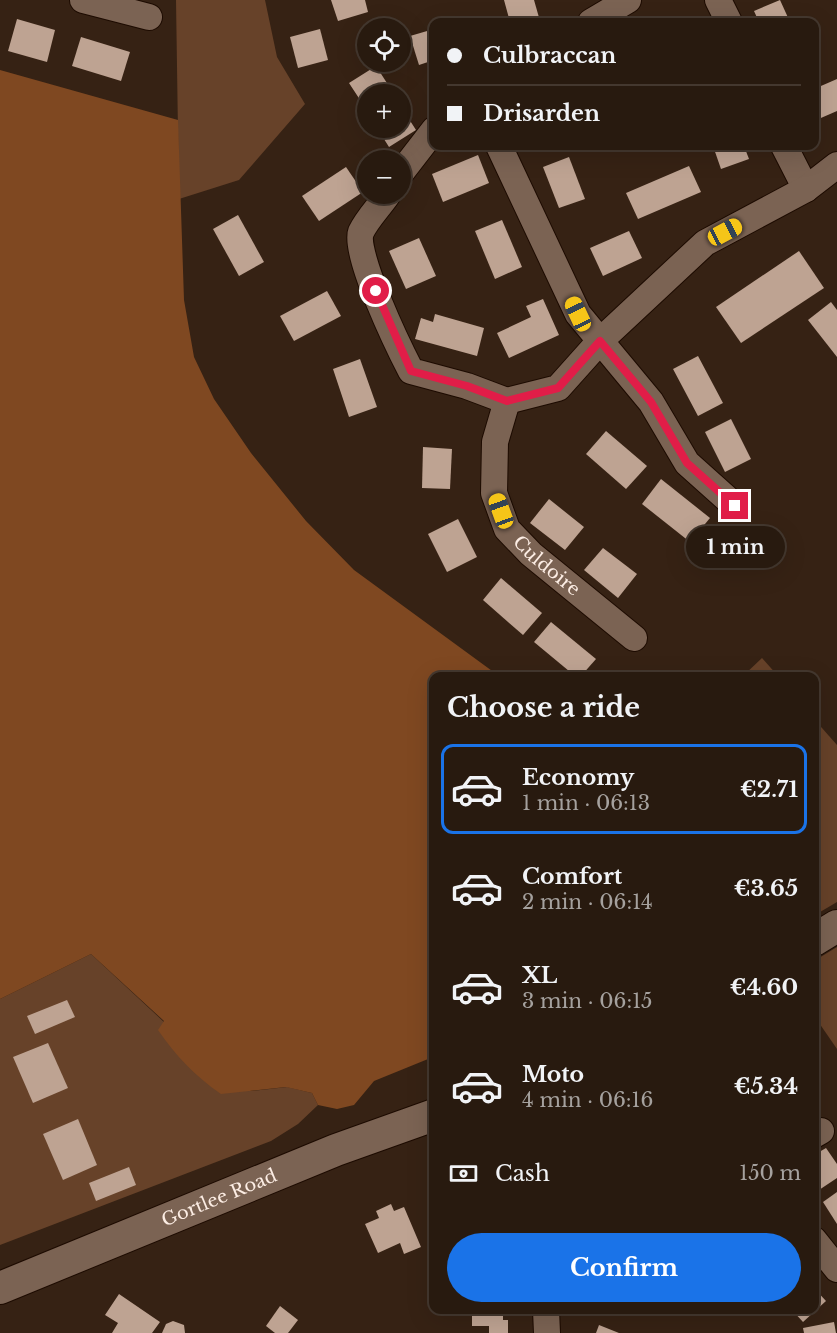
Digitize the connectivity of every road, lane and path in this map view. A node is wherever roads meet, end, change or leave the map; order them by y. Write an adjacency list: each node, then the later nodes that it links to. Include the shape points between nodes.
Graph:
1 (83, 0): 4 (street)
2 (628, 0): 5 (street)
3 (718, 0): 6 (street)
4 (149, 17)
5 (598, 18)
6 (727, 18)
7 (429, 136): 10 (street)
8 (501, 150): 14 (street, via 578,314)
9 (786, 150): 12 (street)
10 (411, 160)
11 (837, 165): 12 (street)
12 (806, 189): 14 (street, via 705,243)
13 (381, 204): 15 (street, via 360,233 362,255 411,371)
14 (600, 341): 15 (street, via 558,388); 16 (street, via 651,402 687,463)
15 (507, 401): 17 (street, Culdoire, via 495,442 494,493 507,529 531,554)
16 (735, 506)
17 (634, 638)
18 (837, 926): 19 (street)
19 (819, 937)
20 (429, 1117): 23 (street, Gortlee Road, via 327,1153)
21 (819, 1246): 22 (street)
22 (837, 1269)
23 (2, 1292)
24 (546, 1314): 25 (street)
25 (547, 1333)

